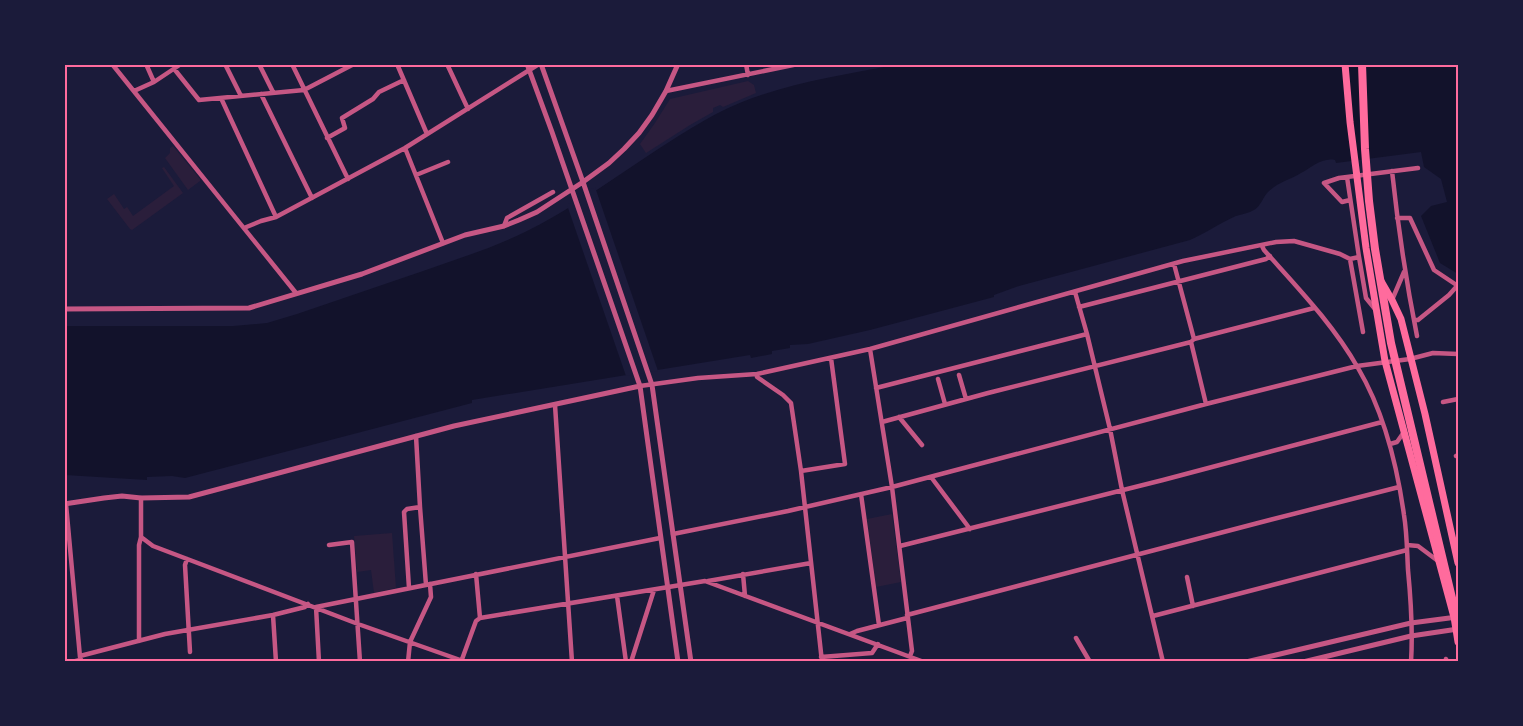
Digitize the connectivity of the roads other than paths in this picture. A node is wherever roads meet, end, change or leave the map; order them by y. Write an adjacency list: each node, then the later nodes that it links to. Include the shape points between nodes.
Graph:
1 (112, 64): 25 (street)
2 (146, 64): 23 (street)
3 (182, 64): 19 (street)
4 (225, 64): 29 (street)
5 (259, 64): 27 (street)
6 (292, 64): 24 (street)
7 (354, 64): 24 (street)
8 (397, 64): 22 (street)
9 (447, 64): 31 (street)
10 (527, 64): 20 (street)
11 (540, 64): 20 (street); 41 (street)
12 (678, 64): 26 (street)
13 (746, 64): 21 (street)
14 (798, 64): 17 (street)
15 (1345, 64): 54 (highway)
16 (1362, 64): 146 (highway, via 1375,249 1391,343)
17 (791, 65): 18 (street)
18 (770, 68): 21 (street)
19 (175, 70): 23 (street); 30 (street, via 199,100)
20 (529, 71): 31 (street); 42 (street)
21 (747, 75): 26 (street)
22 (404, 80): 32 (street); 33 (street, via 342,118 345,128)
23 (154, 82): 25 (street)
24 (304, 90): 27 (street); 33 (street)
25 (134, 91): 49 (street)
26 (666, 91): 41 (street, via 639,133)
27 (273, 92): 28 (street)
28 (261, 94): 29 (street); 44 (street)
29 (241, 96): 30 (street)
30 (221, 98): 46 (street)
31 (468, 110): 32 (street)
32 (427, 134): 34 (street)
33 (327, 138): 40 (street)
34 (405, 148): 38 (street); 40 (street)
35 (448, 162): 38 (street)
36 (1418, 168): 37 (street)
37 (1392, 171): 39 (street); 47 (street)
38 (416, 175): 50 (street)
39 (1347, 177): 45 (street); 45 (street, via 1324,183 1342,202)
40 (348, 179): 44 (street)
41 (584, 183): 42 (street); 82 (street)
42 (572, 190): 48 (street, via 537,212); 83 (street)
43 (553, 192): 48 (street, via 507,218)
44 (312, 198): 46 (street)
45 (1350, 200): 53 (street)
46 (276, 217): 49 (street)
47 (1396, 218): 57 (street); 59 (street, via 1410,219 1434,270)
48 (504, 226): 50 (street)
49 (244, 228): 61 (street)
50 (443, 243): 61 (street, via 362,274)
51 (1262, 246): 52 (street); 55 (street, via 1294,242); 56 (street)
52 (1270, 256): 58 (street); 64 (street)
53 (1359, 257): 55 (street); 66 (street, via 1366,298)
54 (1368, 258): 62 (highway); 66 (highway)
55 (1350, 259): 68 (street)
56 (1174, 264): 58 (street); 60 (street)
57 (1404, 272): 62 (street); 67 (street)
58 (1178, 281): 63 (street); 71 (street)
59 (1458, 286): 67 (street)
60 (1075, 292): 63 (street); 72 (street)
61 (296, 293): 65 (street, via 249,308)
62 (1392, 300): 75 (highway, via 1401,319)
63 (1079, 307): 69 (street)
64 (1314, 308): 71 (street); 78 (street)
65 (64, 309)
66 (1377, 311): 76 (highway)
67 (1414, 321): 70 (street)
68 (1363, 332)
69 (1087, 334): 77 (street); 84 (street)
70 (1418, 336)
71 (1192, 341): 77 (street); 88 (street)
72 (870, 350): 74 (street); 84 (street)
73 (1458, 354): 75 (street, via 1433,353)
74 (831, 358): 79 (street); 99 (street, via 845,464)
75 (1410, 359): 76 (street); 121 (highway)
76 (1385, 362): 78 (street); 95 (highway)
77 (1094, 366): 85 (street); 94 (street)
78 (1358, 366): 88 (street); 93 (street)
79 (757, 375): 82 (street); 99 (street, via 791,403)
80 (959, 375): 85 (street)
81 (938, 379): 90 (street)
82 (652, 385): 83 (street); 110 (street)
83 (640, 386): 89 (street); 112 (street)
84 (876, 388): 92 (street)
85 (966, 399): 90 (street)
86 (1458, 399): 87 (street)
87 (1443, 402)
88 (1206, 404): 94 (street)
89 (555, 405): 96 (street); 117 (street)
90 (945, 405): 91 (street)
91 (899, 417): 92 (street); 98 (street)
92 (882, 422): 101 (street)
93 (1382, 422): 97 (street); 103 (street)
94 (1110, 429): 100 (street); 103 (street)
95 (1404, 432): 97 (street, via 1397,442); 119 (highway)
96 (416, 436): 105 (street, via 189,497); 107 (street)
97 (1390, 444): 102 (street)
98 (922, 445)
99 (801, 471): 108 (street)
100 (931, 477): 101 (street); 109 (street)
101 (892, 487): 104 (street); 114 (street)
102 (1399, 487): 115 (street); 116 (street)
103 (1122, 490): 109 (street); 116 (street)
104 (861, 494): 108 (street); 148 (street)
105 (141, 498): 106 (street, via 122,496); 111 (street)
106 (65, 504): 122 (street)
107 (420, 507): 128 (street); 131 (street, via 404,512)
108 (805, 507): 110 (street); 120 (street)
109 (970, 529): 114 (street)
110 (673, 534): 129 (street)
111 (141, 537): 118 (street); 153 (street)
112 (660, 538): 117 (street); 130 (street)
113 (329, 545): 135 (street, via 352,542)
114 (900, 546): 141 (street)
115 (1407, 548): 119 (street, via 1418,546); 138 (street); 145 (street)
116 (1137, 554): 141 (street); 142 (street)
117 (566, 556): 124 (street); 136 (street)
118 (187, 559): 137 (street); 149 (street)
119 (1438, 561): 146 (highway)
120 (811, 563): 125 (street); 144 (street)
121 (1458, 563)
122 (72, 571): 123 (street); 159 (street)
123 (64, 572)
124 (476, 574): 128 (street); 143 (street)
125 (743, 574): 127 (street); 134 (street)
126 (1187, 577): 138 (street)
127 (705, 581): 129 (street); 134 (street)
128 (428, 584): 131 (street); 154 (street, via 431,597)
129 (680, 585): 130 (street); 171 (street)
130 (668, 587): 132 (street); 170 (street)
131 (409, 588): 135 (street)
132 (654, 590): 133 (street); 169 (street)
133 (617, 596): 136 (street); 168 (street)
134 (745, 596): 144 (street)
135 (356, 598): 139 (street); 147 (street)
136 (569, 603): 143 (street); 167 (street)
137 (308, 604): 139 (street); 140 (street)
138 (1193, 606): 142 (street)
139 (316, 607): 147 (street); 164 (street)
140 (273, 615): 149 (street); 163 (street)
141 (907, 616): 148 (street); 158 (street)
142 (1153, 616): 174 (street)
143 (480, 618): 161 (street)
144 (818, 623): 150 (street); 160 (street)
145 (1411, 623): 146 (street); 151 (street); 175 (street)
146 (1457, 623): 151 (street); 155 (highway)
147 (358, 624): 154 (street); 165 (street)
148 (879, 625): 150 (street)
149 (188, 631): 153 (street); 157 (street)
150 (850, 634): 156 (street)
151 (1411, 636): 176 (street); 177 (street)
152 (1076, 638): 173 (street)
153 (139, 641): 159 (street)
154 (410, 642): 161 (street); 166 (street)
155 (1458, 642)
156 (878, 644): 158 (street); 160 (street, via 872,653)
157 (190, 652)
158 (910, 656): 172 (street)
159 (80, 659): 162 (street)
160 (821, 659)
161 (462, 661)
162 (73, 662)
163 (276, 662)
164 (319, 662)
165 (360, 662)
166 (408, 662)
167 (572, 662)
168 (626, 662)
169 (631, 662)
170 (678, 662)
171 (691, 662)
172 (924, 662)
173 (1090, 662)
174 (1162, 662)
175 (1246, 662)
176 (1303, 662)
177 (1411, 662)

